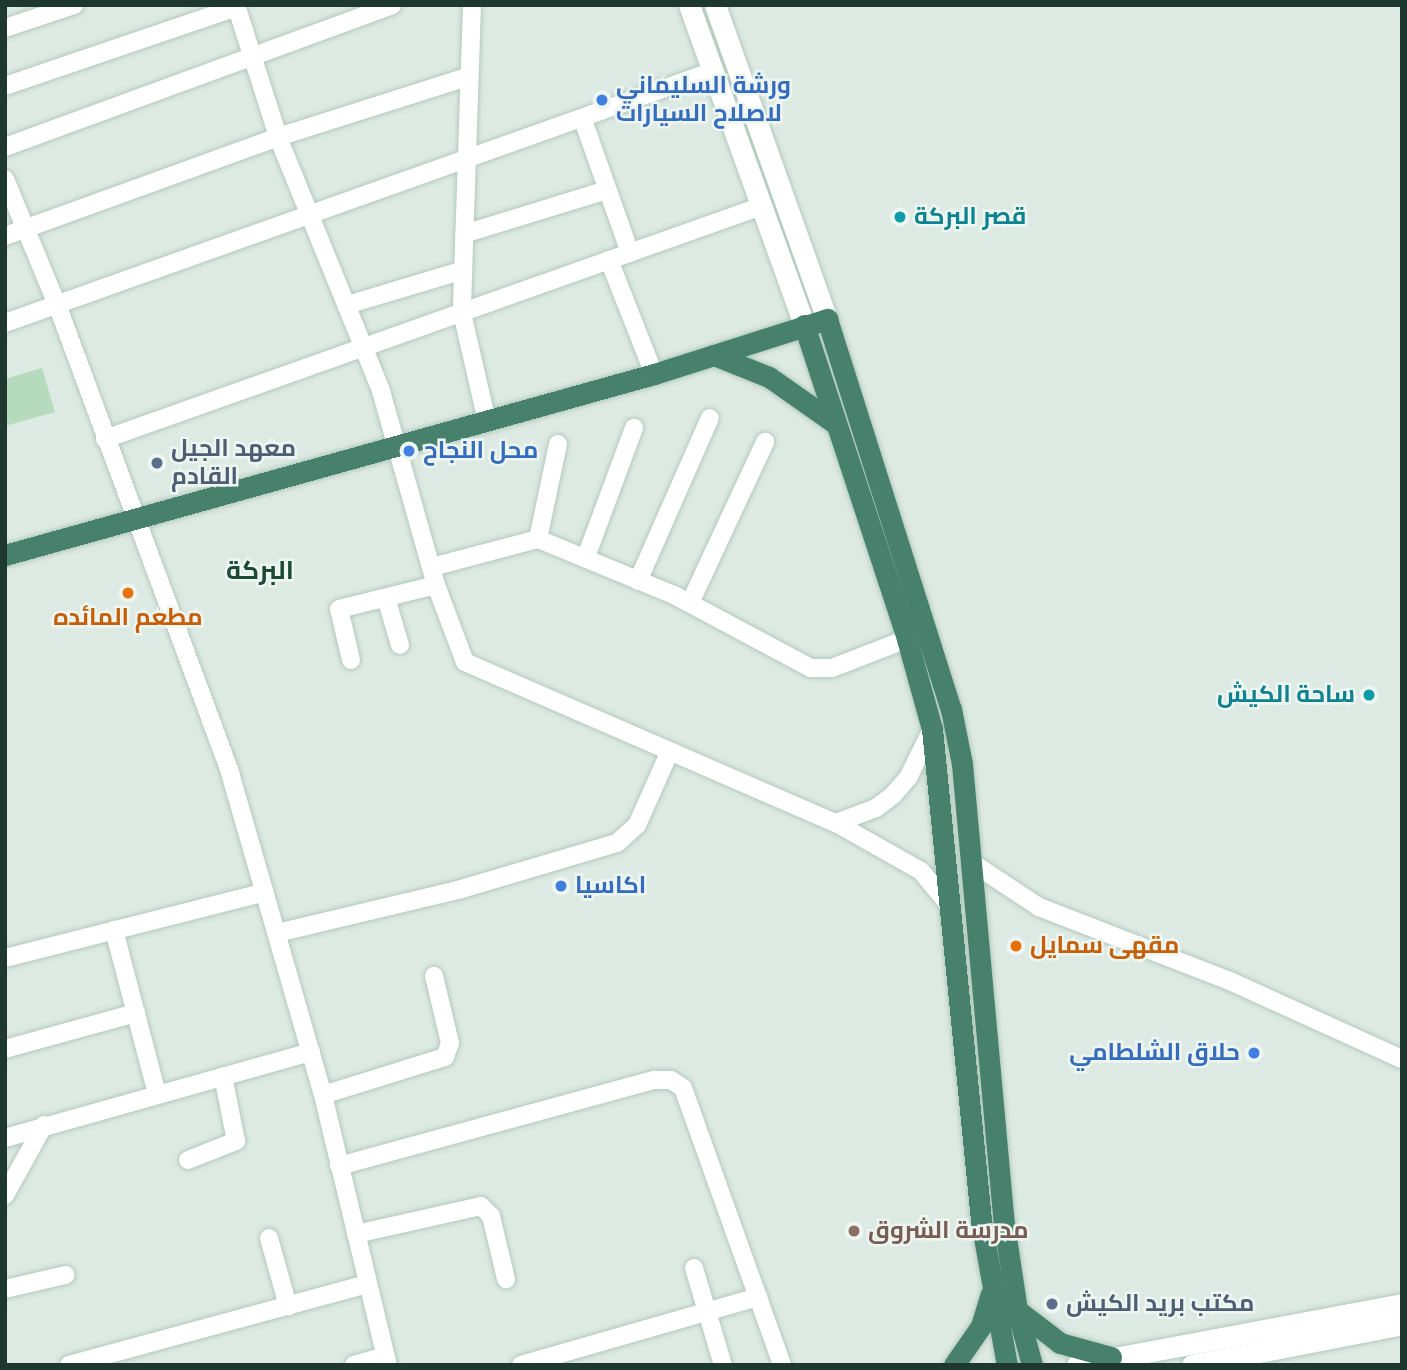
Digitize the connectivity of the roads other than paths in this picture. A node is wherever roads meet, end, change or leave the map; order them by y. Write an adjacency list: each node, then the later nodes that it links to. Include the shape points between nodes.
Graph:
1 (74, 5): 7 (street)
2 (392, 5): 8 (street)
3 (471, 5): 10 (street)
4 (689, 5): 9 (main road)
5 (715, 5): 29 (main road)
6 (237, 6): 8 (street); 11 (street)
7 (5, 28)
8 (252, 56): 13 (street); 14 (street)
9 (713, 71): 12 (street); 18 (main road)
10 (467, 77): 13 (street); 15 (street)
11 (5, 86)
12 (583, 120): 15 (street); 17 (street)
13 (278, 137): 19 (street); 20 (street)
14 (5, 147)
15 (465, 162): 19 (street); 21 (street)
16 (5, 179): 20 (street)
17 (607, 190): 21 (street); 23 (street)
18 (762, 206): 23 (street); 31 (main road)
19 (310, 213): 26 (street); 27 (street)
20 (26, 229): 22 (street); 27 (street)
21 (464, 234): 25 (street)
22 (5, 236)
23 (630, 253): 24 (street)
24 (609, 260): 28 (street); 34 (street)
25 (460, 271): 26 (street); 28 (street)
26 (347, 305): 32 (street)
27 (58, 306): 30 (street); 39 (street)
28 (462, 313): 32 (street); 36 (street)
29 (827, 319): 31 (highway); 58 (highway, via 940,664 962,764)
30 (5, 323)
31 (804, 325): 33 (highway); 37 (highway)
32 (365, 345): 39 (street); 42 (street)
33 (714, 355): 34 (highway); 37 (highway, via 769,377)
34 (654, 374): 36 (highway)
35 (710, 418): 48 (street)
36 (487, 421): 42 (highway)
37 (837, 425): 52 (highway)
38 (634, 428): 46 (street)
39 (105, 439): 43 (street)
40 (765, 442): 51 (street)
41 (558, 444): 44 (street)
42 (400, 446): 43 (highway); 47 (street)
43 (135, 518): 45 (highway); 59 (street, via 230,773)
44 (538, 539): 46 (street); 47 (street)
45 (5, 555)
46 (586, 557): 48 (street)
47 (432, 567): 49 (street)
48 (638, 581): 51 (street)
49 (436, 585): 50 (street); 56 (street, via 460,655 476,670)
50 (386, 598): 53 (street); 54 (street, via 339,609)
51 (690, 603): 52 (street, via 811,668 832,667)
52 (907, 639): 55 (highway)
53 (400, 645)
54 (351, 660)
55 (932, 729): 57 (street, via 908,778 893,796 876,808); 60 (highway)
56 (669, 752): 57 (street); 62 (street, via 637,825 617,843 458,890)
57 (836, 823): 60 (street, via 921,871)
58 (971, 862): 68 (street, via 1039,907 1232,982); 89 (highway, via 997,1164)
59 (265, 892): 61 (street); 62 (street)
60 (949, 905): 85 (highway)
61 (114, 930): 63 (street); 65 (street)
62 (277, 933): 67 (street)
63 (5, 958)
64 (434, 976): 71 (street, via 450,1043 446,1057)
65 (136, 1013): 66 (street); 70 (street)
66 (5, 1049)
67 (311, 1052): 69 (street); 71 (street)
68 (1402, 1059)
69 (223, 1076): 70 (street); 74 (street, via 236,1141)
70 (157, 1094): 72 (street)
71 (323, 1095): 75 (street)
72 (44, 1125): 73 (street); 76 (street)
73 (5, 1138)
74 (188, 1160)
75 (339, 1166): 78 (street); 86 (street, via 654,1080 671,1080 683,1088)
76 (10, 1175): 77 (street)
77 (5, 1195)
78 (356, 1234): 82 (street, via 481,1206 491,1216); 83 (street)
79 (269, 1238): 88 (street)
80 (694, 1268): 90 (street)
81 (65, 1275): 84 (street)
82 (506, 1279)
83 (368, 1284): 88 (street); 93 (street)
84 (5, 1289)
85 (992, 1292): 99 (highway, via 981,1326); 100 (highway)
86 (758, 1297): 90 (street); 98 (street)
87 (1402, 1304): 92 (main road)
88 (288, 1306): 94 (street)
89 (1017, 1310): 92 (highway, via 1060,1343); 101 (highway)
90 (707, 1312): 96 (street); 97 (street)
91 (1402, 1325): 103 (main road)
92 (1111, 1357): 102 (main road)
93 (387, 1360): 95 (street)
94 (69, 1365)
95 (354, 1365)
96 (521, 1365)
97 (723, 1365)
98 (782, 1365)
99 (954, 1365)
100 (1007, 1365)
101 (1032, 1365)
102 (1077, 1365)
103 (1192, 1365)

